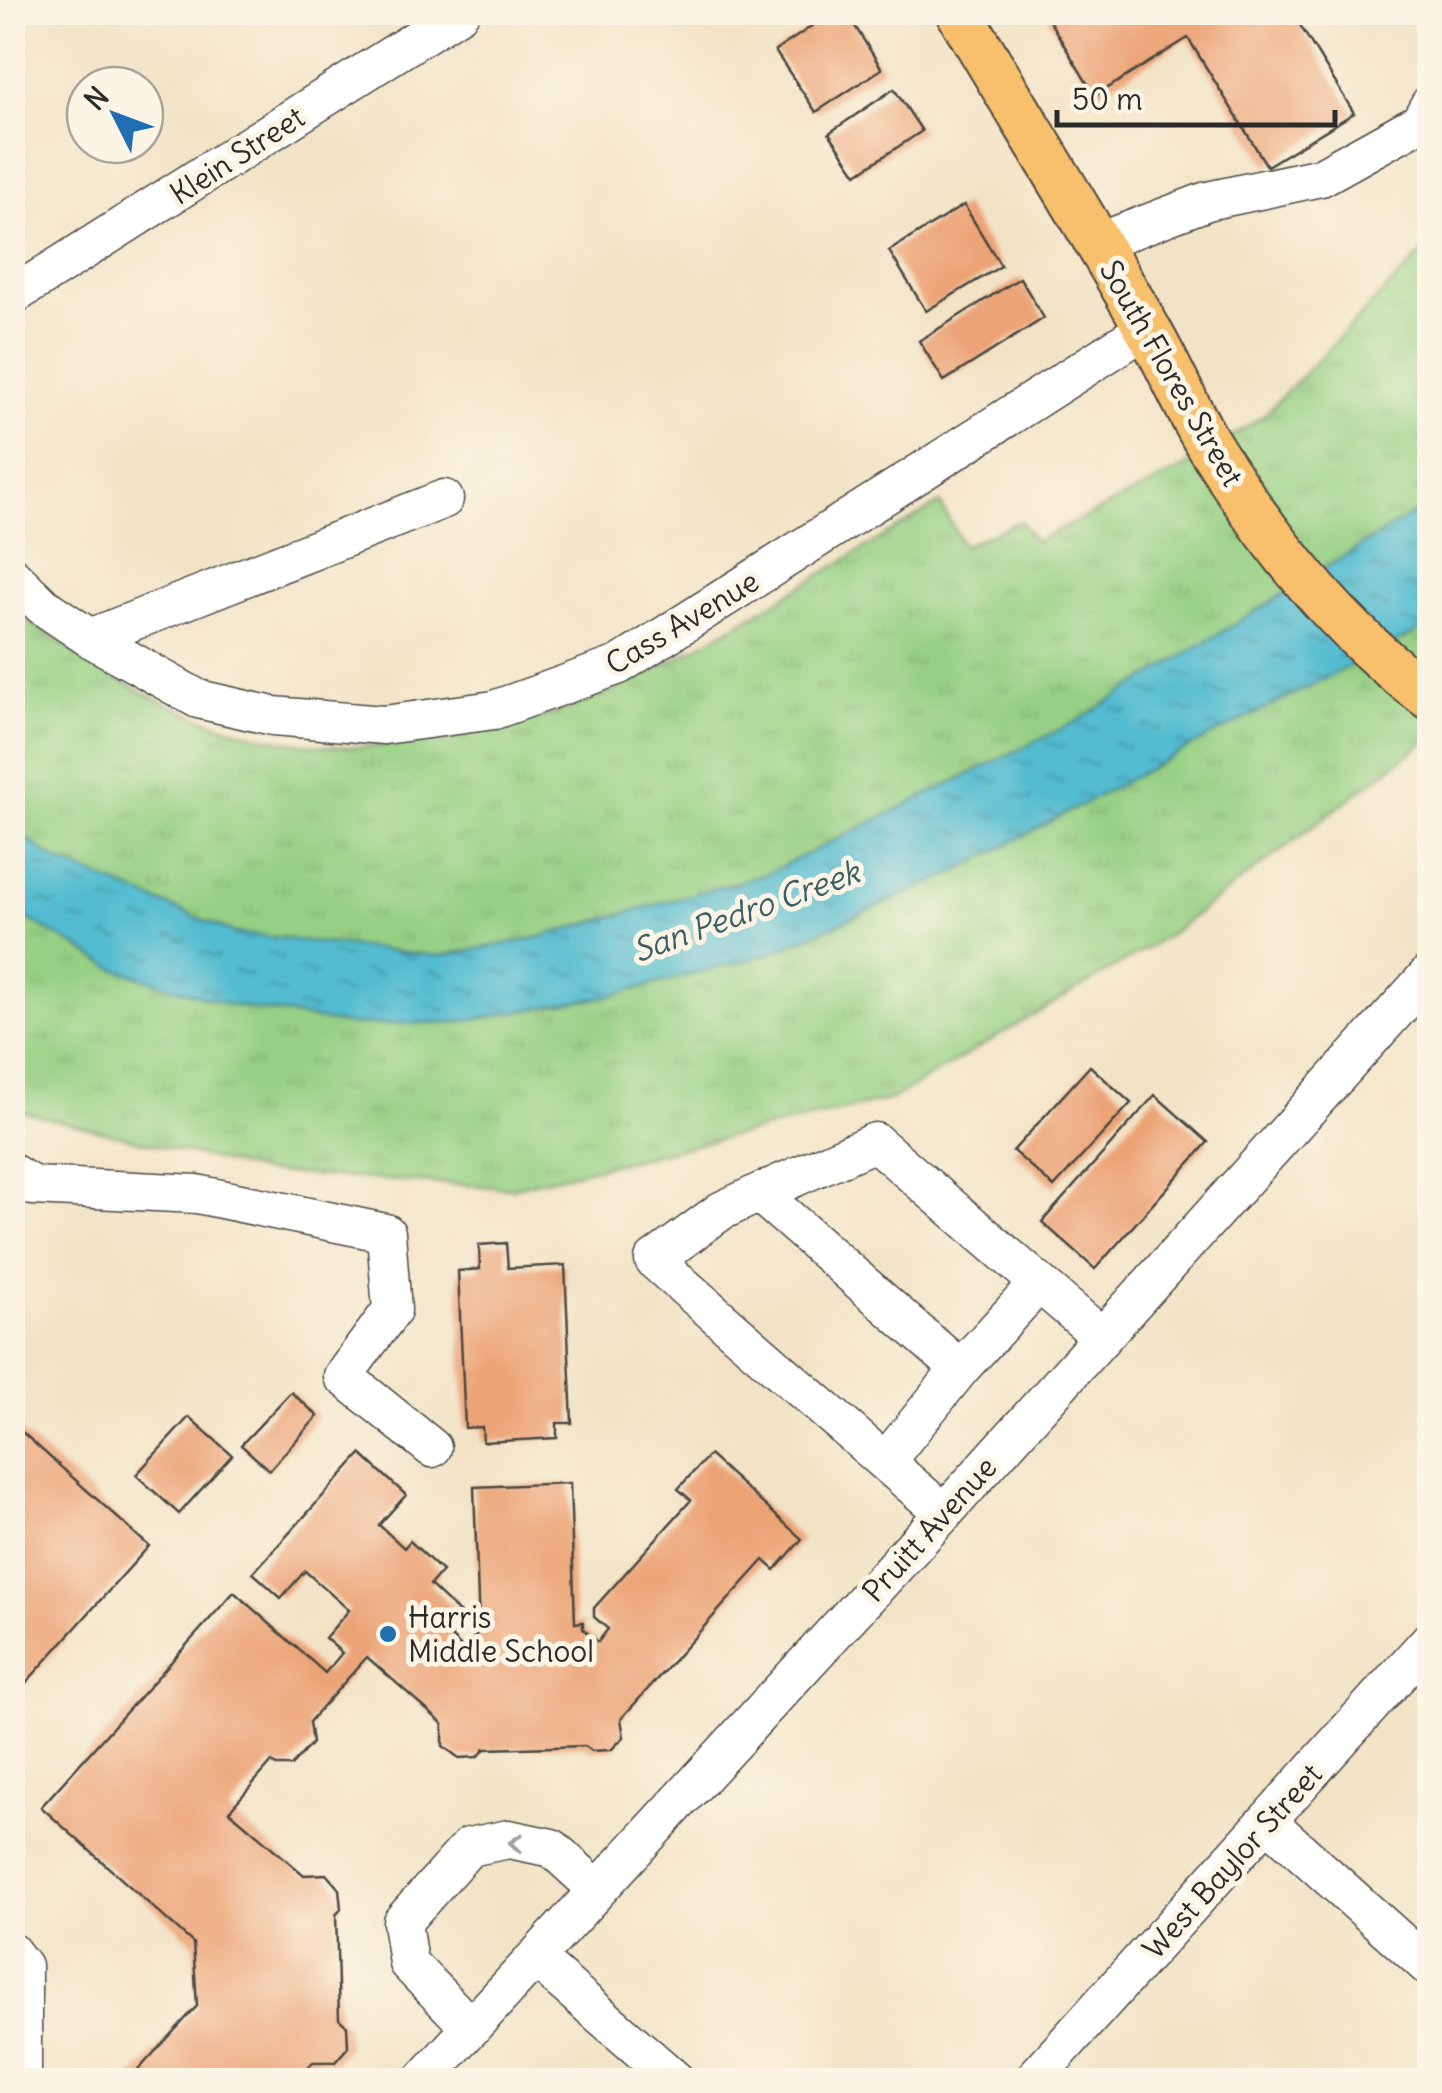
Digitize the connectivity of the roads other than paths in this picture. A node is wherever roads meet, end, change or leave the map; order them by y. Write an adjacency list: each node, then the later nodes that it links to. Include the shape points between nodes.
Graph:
1 (460, 12): 5 (street, Klein Street)
2 (959, 12): 4 (main road, South Flores Street)
3 (1430, 104): 4 (street, via 1420,122 1320,176 1207,200)
4 (1097, 243): 6 (main road, South Flores Street)
5 (12, 296)
6 (1147, 328): 9 (street, Cass Avenue, via 619,665 494,710 384,725 272,716 198,699); 10 (main road, South Flores Street, via 1209,445 1282,554 1347,626)
7 (444, 499): 9 (street)
8 (12, 576): 9 (street, Cass Avenue)
9 (90, 638)
10 (1430, 697)
11 (1430, 973): 15 (street, Pruitt Avenue)
12 (12, 1173): 17 (street, via 33,1186 197,1194 386,1233 392,1310 343,1376)
13 (759, 1193): 14 (street, via 875,1142); 16 (street); 18 (street, via 721,1211 654,1260)
14 (1039, 1283): 15 (street); 16 (street)
15 (1102, 1337): 19 (street, Pruitt Avenue)
16 (960, 1369): 18 (street)
17 (432, 1448)
18 (885, 1462): 19 (street)
19 (944, 1513): 22 (street, Pruitt Avenue)
20 (1430, 1640): 21 (street, West Baylor Street)
21 (1268, 1822): 25 (street); 30 (street, West Baylor Street)
22 (598, 1889): 24 (street, Pruitt Avenue); 26 (street, one-way to 26, via 552,1848 508,1840 470,1847 402,1922 408,1963)
23 (12, 1953): 27 (street, via 22,1966)
24 (535, 1958): 26 (street, Pruitt Avenue); 29 (street)
25 (1430, 1968)
26 (471, 2028): 28 (street, Pruitt Avenue)
27 (22, 2080)
28 (424, 2080)
29 (675, 2080)
30 (1033, 2080)

